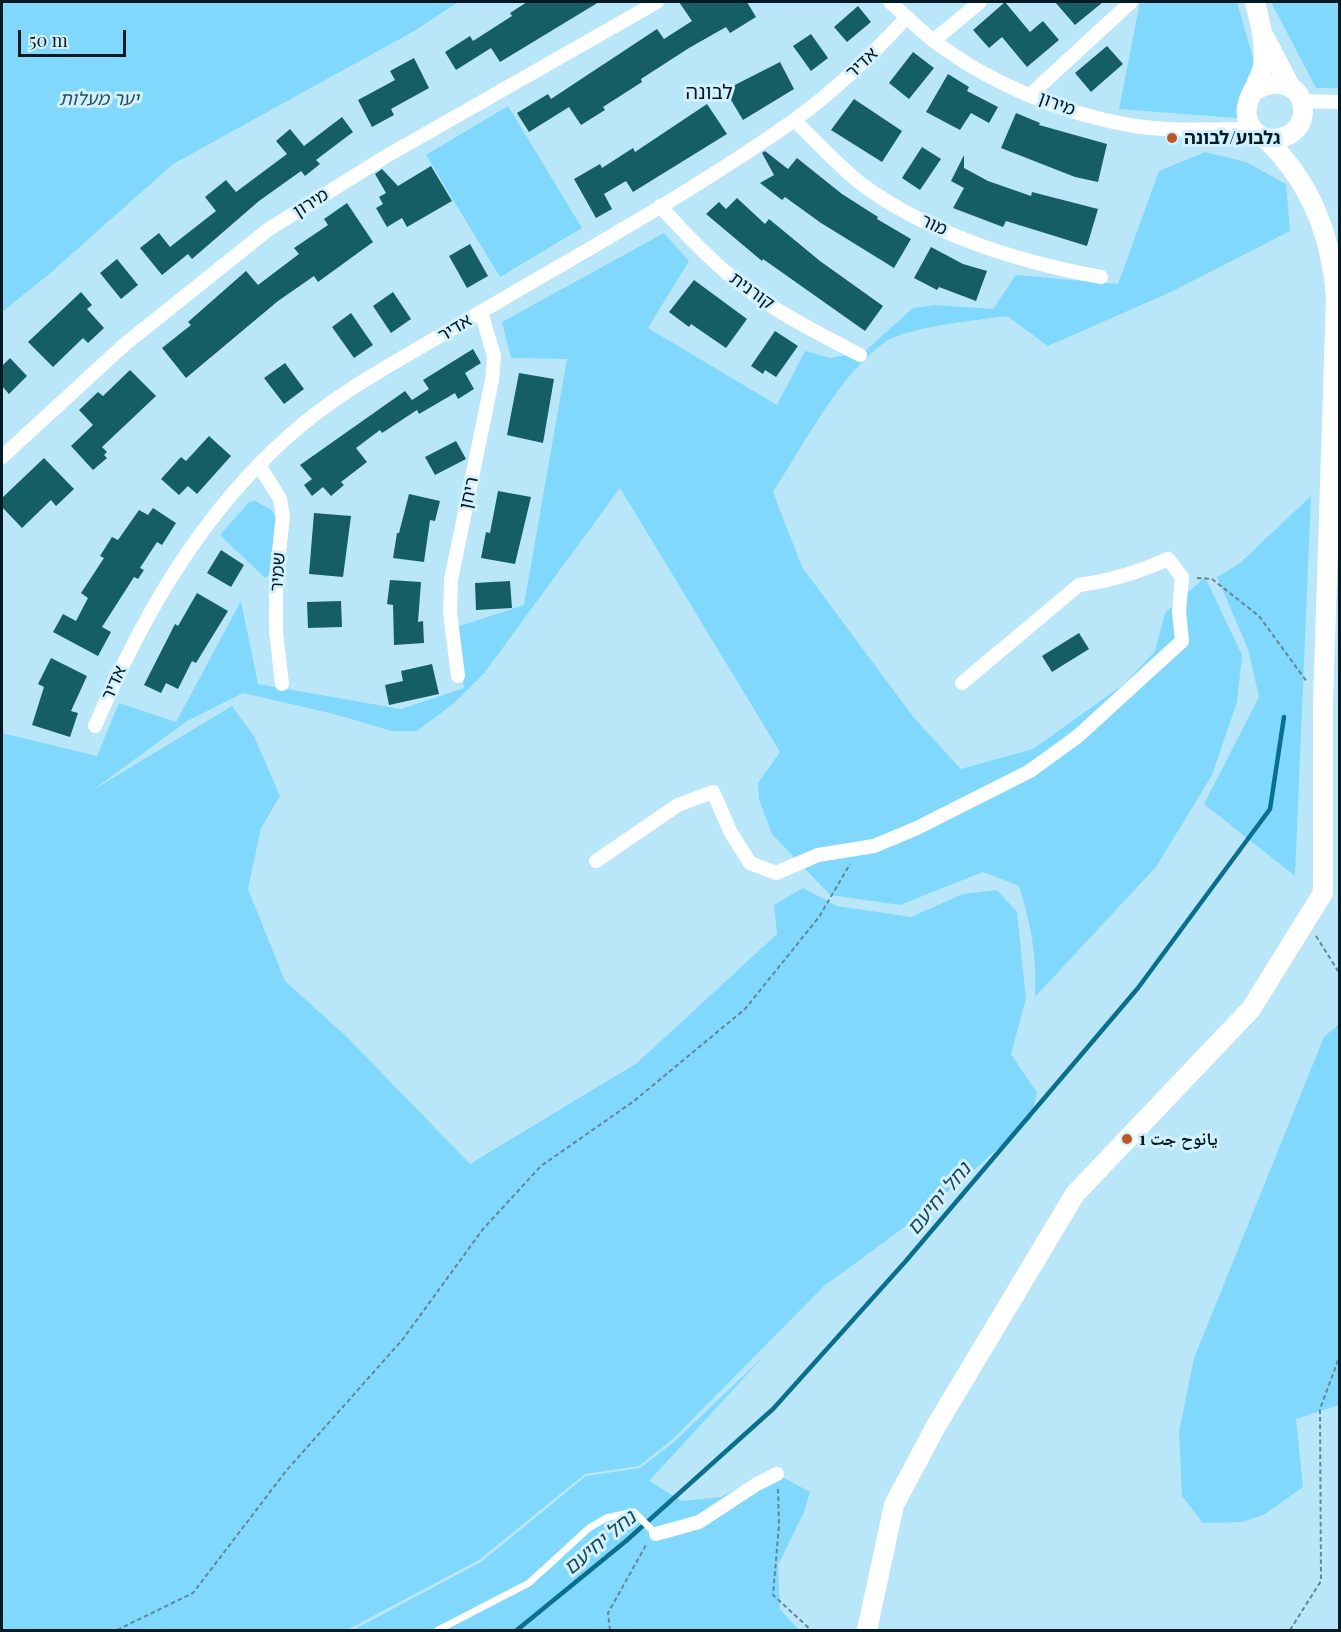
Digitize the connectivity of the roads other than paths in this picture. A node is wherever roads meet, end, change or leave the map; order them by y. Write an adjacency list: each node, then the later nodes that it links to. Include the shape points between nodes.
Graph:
1 (657, 2): 21 (street, מירון, via 385,157 269,229 123,345)
2 (890, 2): 6 (street, מירון)
3 (980, 2): 8 (street)
4 (1131, 2): 10 (street)
5 (1254, 2): 7 (main road)
6 (907, 17): 8 (street, מירון); 13 (street, אדיר, via 869,57)
7 (1262, 32): 9 (main road, via 1264,63); 11 (main road)
8 (933, 41): 10 (street, מירון)
9 (1256, 90): 11 (main road, via 1270,83); 15 (main road, via 1246,113)
10 (1031, 94): 15 (street, מירון, via 1070,110 1130,125)
11 (1296, 94): 12 (street); 14 (main road, via 1302,119)
12 (1340, 102)
13 (794, 120): 17 (street, אדיר); 18 (street, מור, via 863,185 915,217 966,240 1034,263)
14 (1296, 130): 15 (main road, via 1284,138); 16 (main road, via 1299,158)
15 (1259, 134): 16 (main road, via 1286,159)
16 (1310, 194): 31 (main road, via 1330,250 1336,297 1323,704 1323,893 1251,1009 1075,1194 936,1426 894,1505)
17 (660, 206): 19 (street, אדיר); 20 (street, קורנית, via 734,279 784,314)
18 (1101, 277)
19 (481, 312): 22 (street, אדיר, via 350,390 291,434); 23 (street, ריחן, via 494,356 451,579 450,612)
20 (860, 355)
21 (2, 457)
22 (259, 465): 25 (street, שמיר, via 280,499 283,518 276,579); 26 (street, אדיר, via 194,540 123,662)
23 (458, 676)
24 (962, 682): 27 (street, via 1079,585 1104,582 1168,559 1182,577 1182,641 1078,736 1030,771 917,828 874,846 818,855 776,873 750,863 712,792 678,805)
25 (282, 684)
26 (95, 726)
27 (596, 861)
28 (777, 1474): 29 (street, via 699,1522)
29 (656, 1534): 30 (lane, via 634,1512 606,1518 589,1528 529,1583)
30 (438, 1630)
31 (867, 1630)

